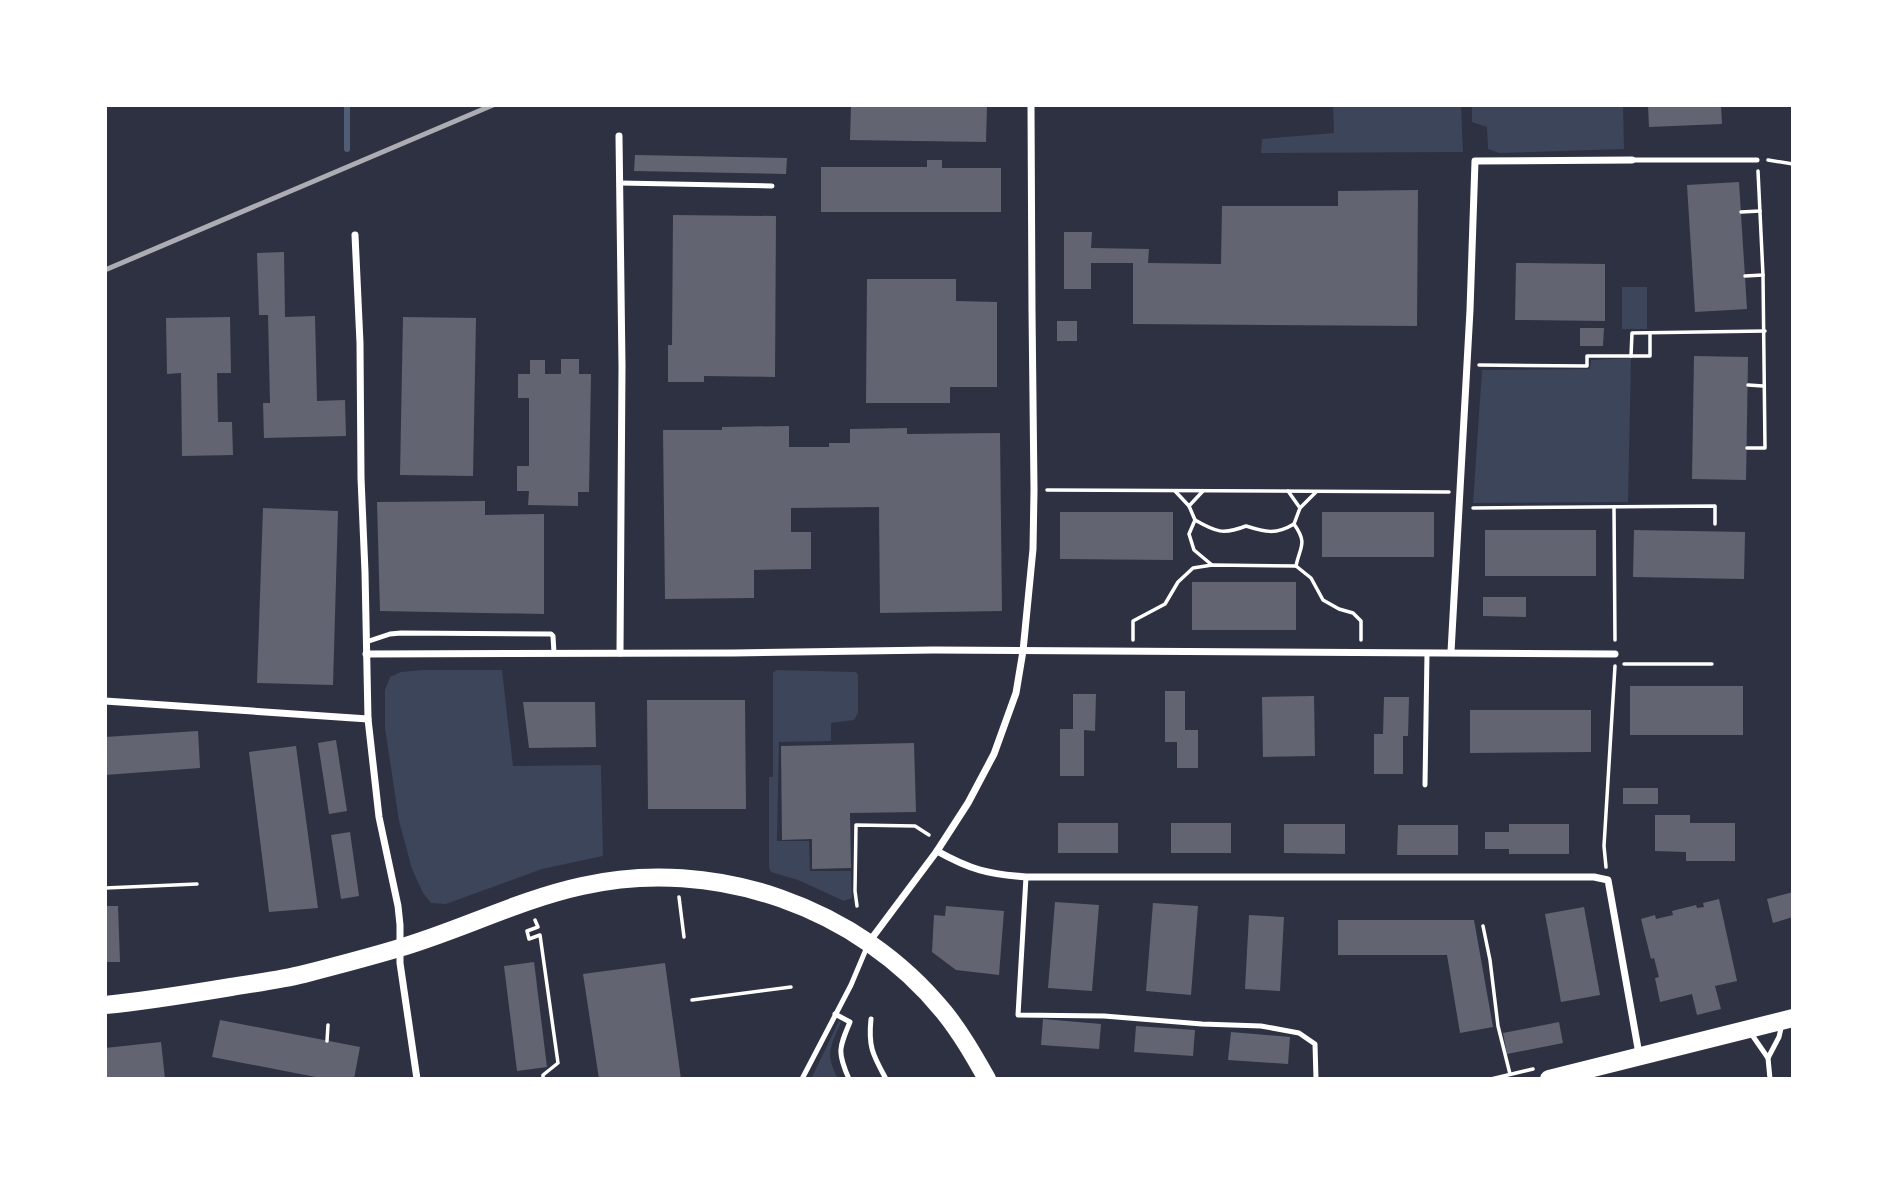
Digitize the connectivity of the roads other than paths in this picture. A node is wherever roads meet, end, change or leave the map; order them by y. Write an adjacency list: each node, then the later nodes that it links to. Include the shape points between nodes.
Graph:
1 (1031, 105): 9 (street, via 1034,490)
2 (619, 136): 5 (street)
3 (1632, 160): 4 (lane); 10 (street, via 1475,161)
4 (1757, 160)
5 (620, 183): 6 (lane); 12 (street)
6 (772, 186)
7 (355, 235): 8 (street)
8 (366, 642): 11 (lane, via 401,634 551,634); 14 (street)
9 (1023, 651): 12 (street); 13 (street); 19 (street, via 1016,692 994,754)
10 (1451, 652): 13 (street); 15 (street)
11 (554, 653): 12 (street); 14 (street)
12 (620, 653)
13 (1427, 653): 18 (lane)
14 (366, 654): 17 (street)
15 (1615, 654)
16 (105, 701): 17 (street)
17 (368, 719): 22 (street, via 379,817 398,906)
18 (1425, 785)
19 (937, 851): 20 (street, via 978,871); 21 (street)
20 (1026, 877): 28 (street, via 1608,880); 35 (lane, via 1018,1015 1261,1026 1299,1033 1315,1044)
21 (869, 943): 22 (main road, via 792,901 753,890 692,879 630,878 543,897); 24 (lane); 34 (main road, via 943,1012)
22 (400, 948): 23 (main road, via 302,975); 30 (street)
23 (105, 1005)
24 (835, 1014): 31 (lane); 32 (lane, via 850,1022 840,1045)
25 (872, 1019): 33 (lane, via 873,1054)
26 (1788, 1019): 27 (main road); 29 (lane)
27 (1748, 1029): 28 (main road); 29 (lane)
28 (1640, 1056): 36 (main road)
29 (1769, 1058): 37 (lane)
30 (417, 1079)
31 (802, 1079)
32 (849, 1079)
33 (886, 1079)
34 (987, 1079)
35 (1316, 1079)
36 (1549, 1079)
37 (1770, 1079)

